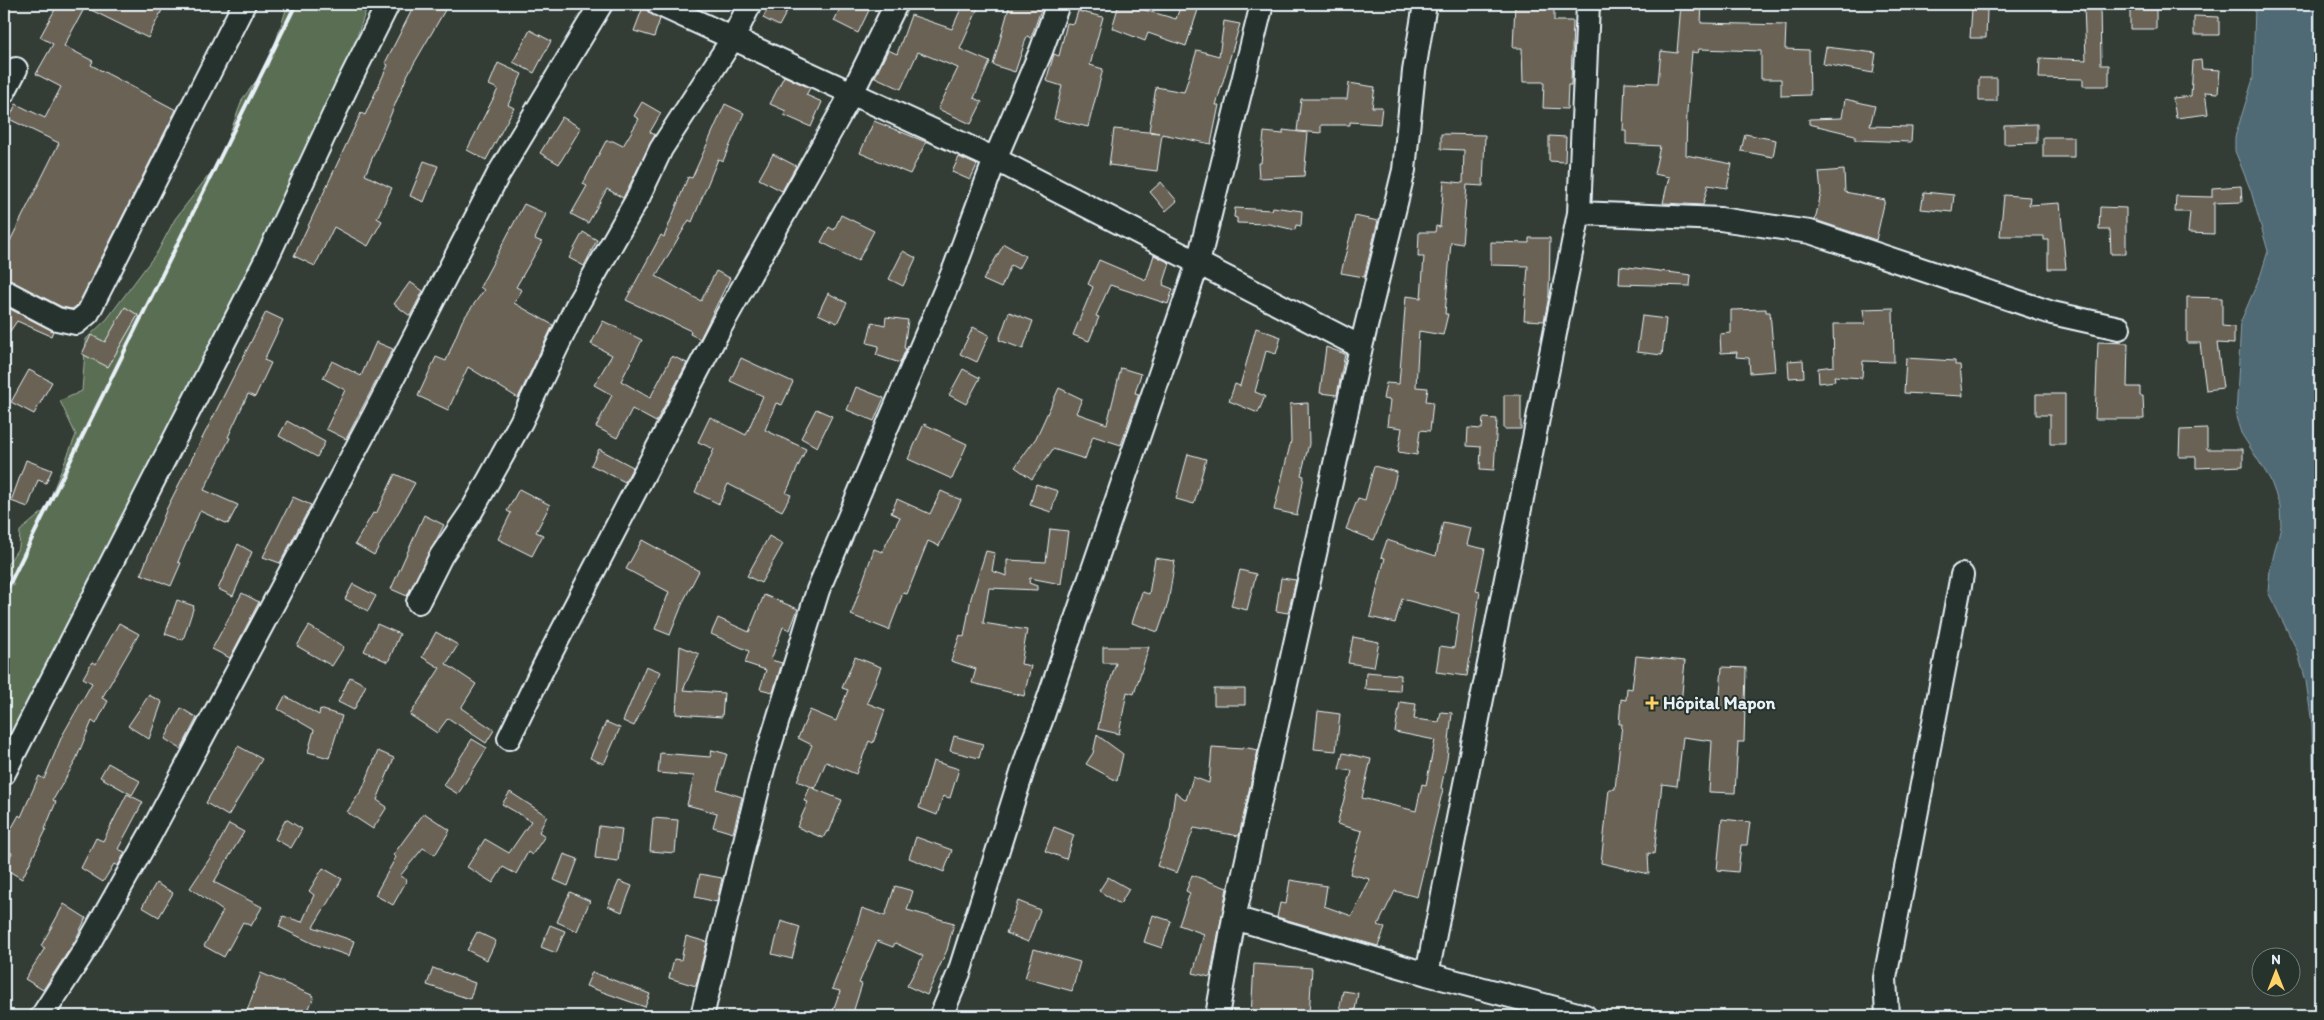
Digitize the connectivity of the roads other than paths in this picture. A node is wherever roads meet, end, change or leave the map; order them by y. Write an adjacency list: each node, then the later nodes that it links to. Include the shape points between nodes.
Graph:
1 (244, 4): 18 (street, via 88,313 76,323 57,319)
2 (388, 4): 24 (street, via 266,260)
3 (601, 4): 27 (street, via 498,175 150,835 86,948)
4 (658, 4): 11 (street)
5 (750, 4): 11 (street)
6 (896, 4): 14 (street)
7 (1058, 4): 15 (street)
8 (1262, 4): 17 (street)
9 (1425, 4): 20 (street, via 1414,71 1404,170)
10 (1588, 4): 16 (street)
11 (733, 38): 14 (street); 22 (street, via 661,149 639,196 576,306 521,422 475,505 441,556)
12 (16, 69): 13 (street)
13 (4, 92)
14 (852, 93): 15 (street); 23 (street, via 720,328)
15 (995, 159): 17 (street); 28 (street, via 955,267 818,590 763,768)
16 (1579, 213): 19 (street, via 1720,219 1810,232 2052,313); 26 (street)
17 (1198, 263): 20 (street); 29 (street, via 1028,754 959,973)
18 (4, 291)
19 (2119, 328)
20 (1361, 346): 25 (street)
21 (1962, 575): 32 (street, via 1885,978)
22 (418, 602)
23 (509, 738)
24 (4, 773)
25 (1234, 918): 26 (street); 30 (street)
26 (1427, 974): 31 (street)
27 (42, 1016)
28 (702, 1016)
29 (940, 1016)
30 (1217, 1016)
31 (1585, 1016)
32 (1887, 1016)

